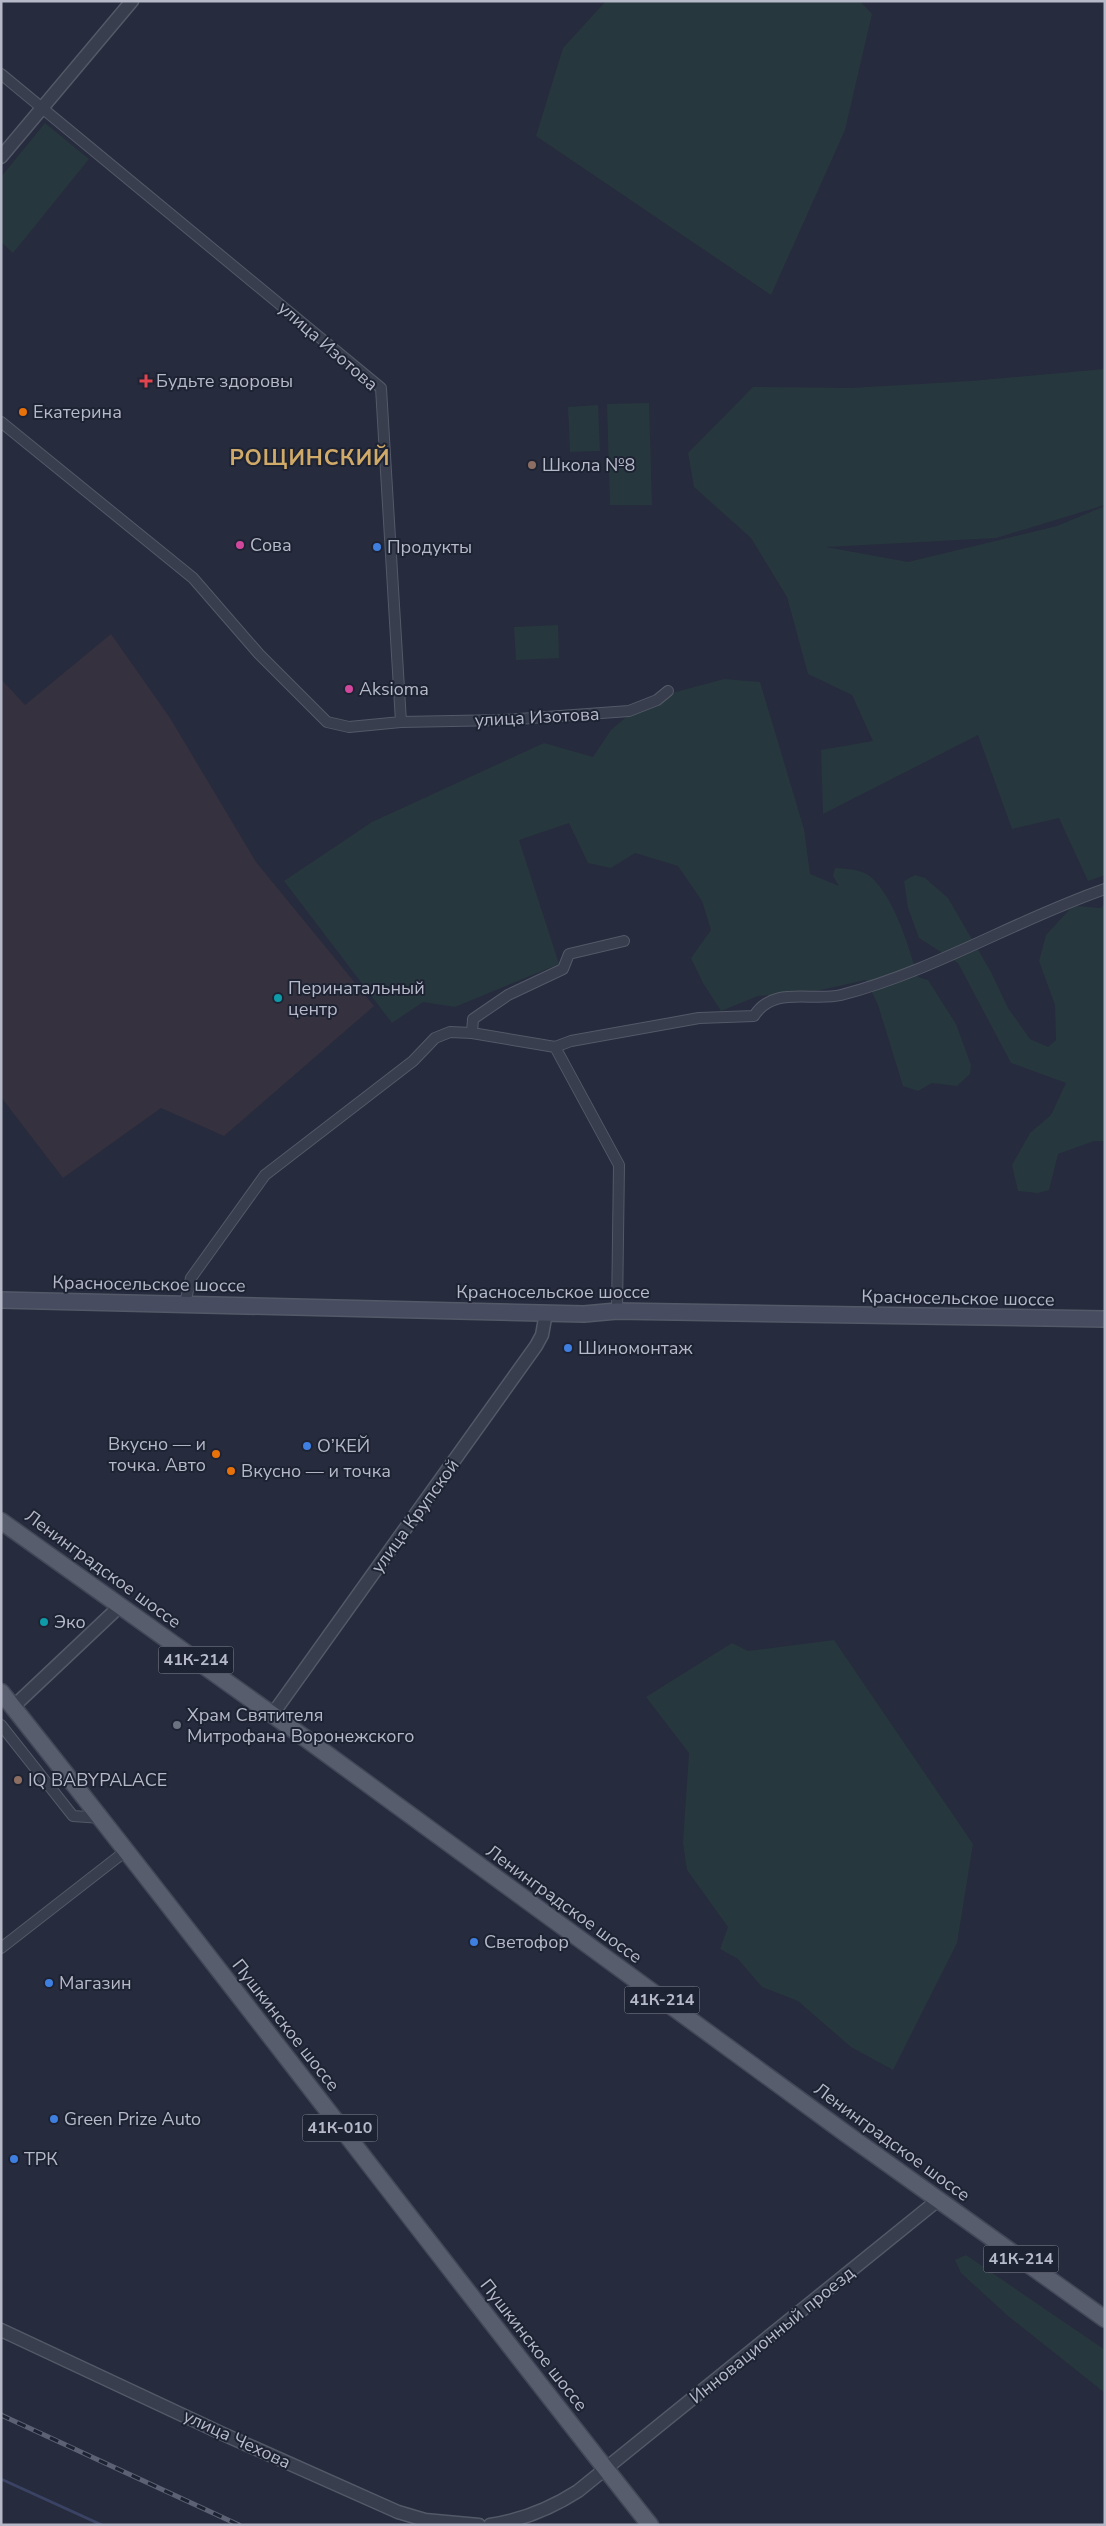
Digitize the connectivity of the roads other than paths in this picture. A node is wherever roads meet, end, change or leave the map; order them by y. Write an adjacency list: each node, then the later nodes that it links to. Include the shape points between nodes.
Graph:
1 (132, 1): 3 (street)
2 (1, 74): 3 (street, улица Изотова)
3 (43, 109): 4 (street); 7 (street, улица Изотова, via 381,388)
4 (1, 157)
5 (1, 422): 7 (street, улица Изотова, via 193,578 259,654 327,722 348,727)
6 (668, 691): 7 (street, улица Изотова, via 657,700 629,711 503,720)
7 (401, 722)
8 (1105, 889): 11 (street, via 898,978 847,993 779,997 758,1009 754,1016 698,1018 571,1041)
9 (624, 941): 10 (street, via 570,954 563,969 508,995 473,1020)
10 (472, 1033): 11 (street); 13 (street, via 450,1032 435,1038 412,1061 265,1175 191,1278)
11 (555, 1047): 14 (street, via 619,1165)
12 (1, 1300): 13 (main road, Красносельское шоссе)
13 (185, 1303): 15 (main road, Красносельское шоссе)
14 (618, 1311): 15 (main road, Красносельское шоссе); 16 (main road, Красносельское шоссе)
15 (546, 1313): 21 (street, улица Крупской, via 542,1336 536,1346)
16 (1105, 1320)
17 (1, 1520): 18 (main road, Ленинградское шоссе / 41К-214)
18 (120, 1606): 20 (street); 21 (main road, Ленинградское шоссе / 41К-214)
19 (1, 1692): 20 (main road, Пушкинское шоссе / 41К-010)
20 (13, 1707): 23 (main road, Пушкинское шоссе / 41К-010)
21 (272, 1715): 26 (main road, Ленинградское шоссе / 41К-214)
22 (1, 1725): 23 (street, via 73,1816)
23 (102, 1818): 24 (main road, Пушкинское шоссе / 41К-010)
24 (127, 1850): 25 (street); 29 (main road, Пушкинское шоссе / 41К-010)
25 (1, 1948)
26 (938, 2200): 27 (main road, Ленинградское шоссе / 41К-214); 29 (street, Инновационный проезд)
27 (1105, 2318)
28 (1, 2330): 30 (street, улица Чехова, via 398,2512 425,2520)
29 (606, 2469): 31 (street, via 555,2506 519,2520); 32 (main road, Пушкинское шоссе / 41К-010)
30 (479, 2525)
31 (490, 2525)
32 (650, 2525)

